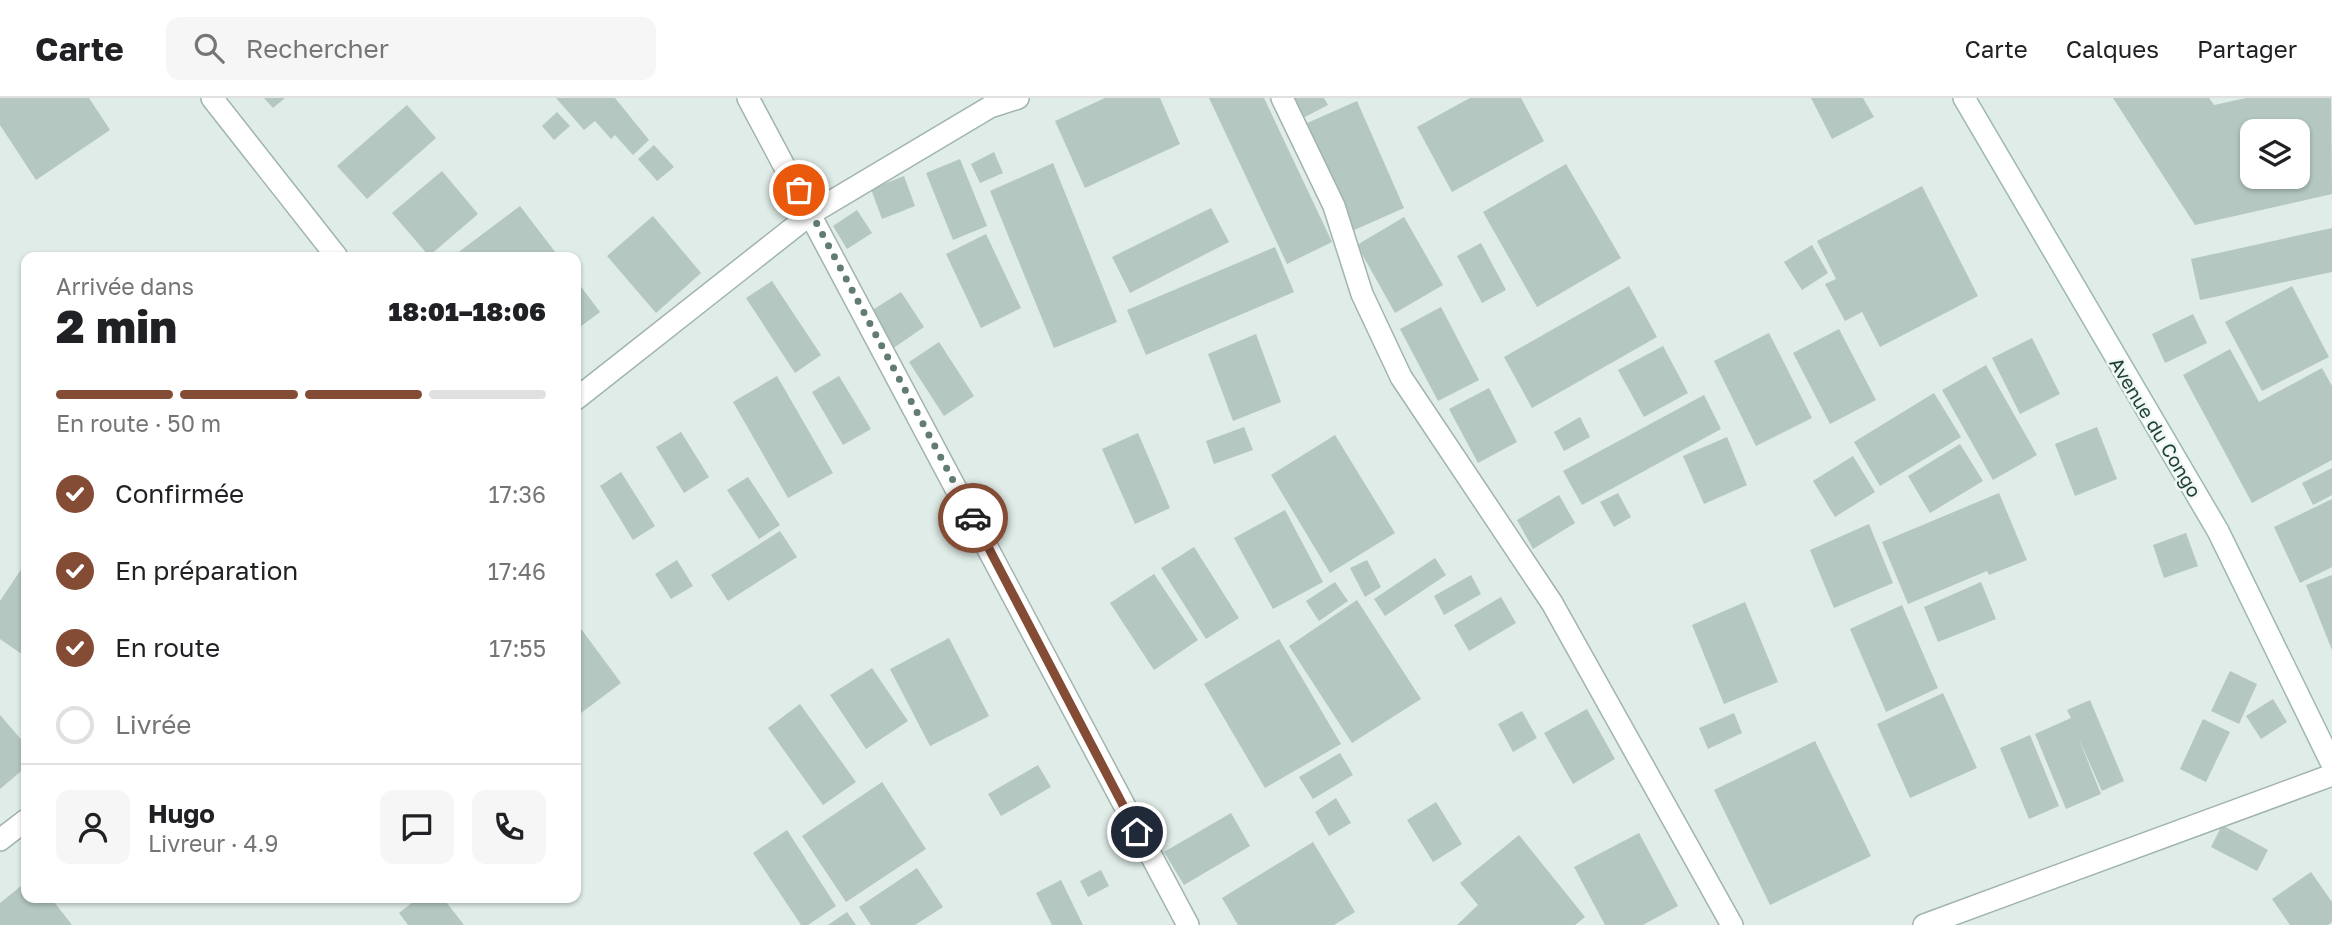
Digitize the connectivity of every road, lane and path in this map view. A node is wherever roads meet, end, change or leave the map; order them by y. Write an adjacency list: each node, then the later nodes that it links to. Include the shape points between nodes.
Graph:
1 (212, 98): 7 (street)
2 (748, 98): 6 (street)
3 (1018, 98): 6 (street, via 990,107)
4 (1282, 98): 14 (street, via 1334,206 1362,294 1401,377 1552,603)
5 (1964, 98): 9 (street, Avenue du Congo, via 2218,531)
6 (812, 213): 8 (street); 13 (street)
7 (333, 252)
8 (581, 395)
9 (2332, 764)
10 (2332, 775): 15 (street)
11 (21, 824): 12 (street)
12 (0, 840)
13 (1188, 925)
14 (1732, 925)
15 (1924, 925)

